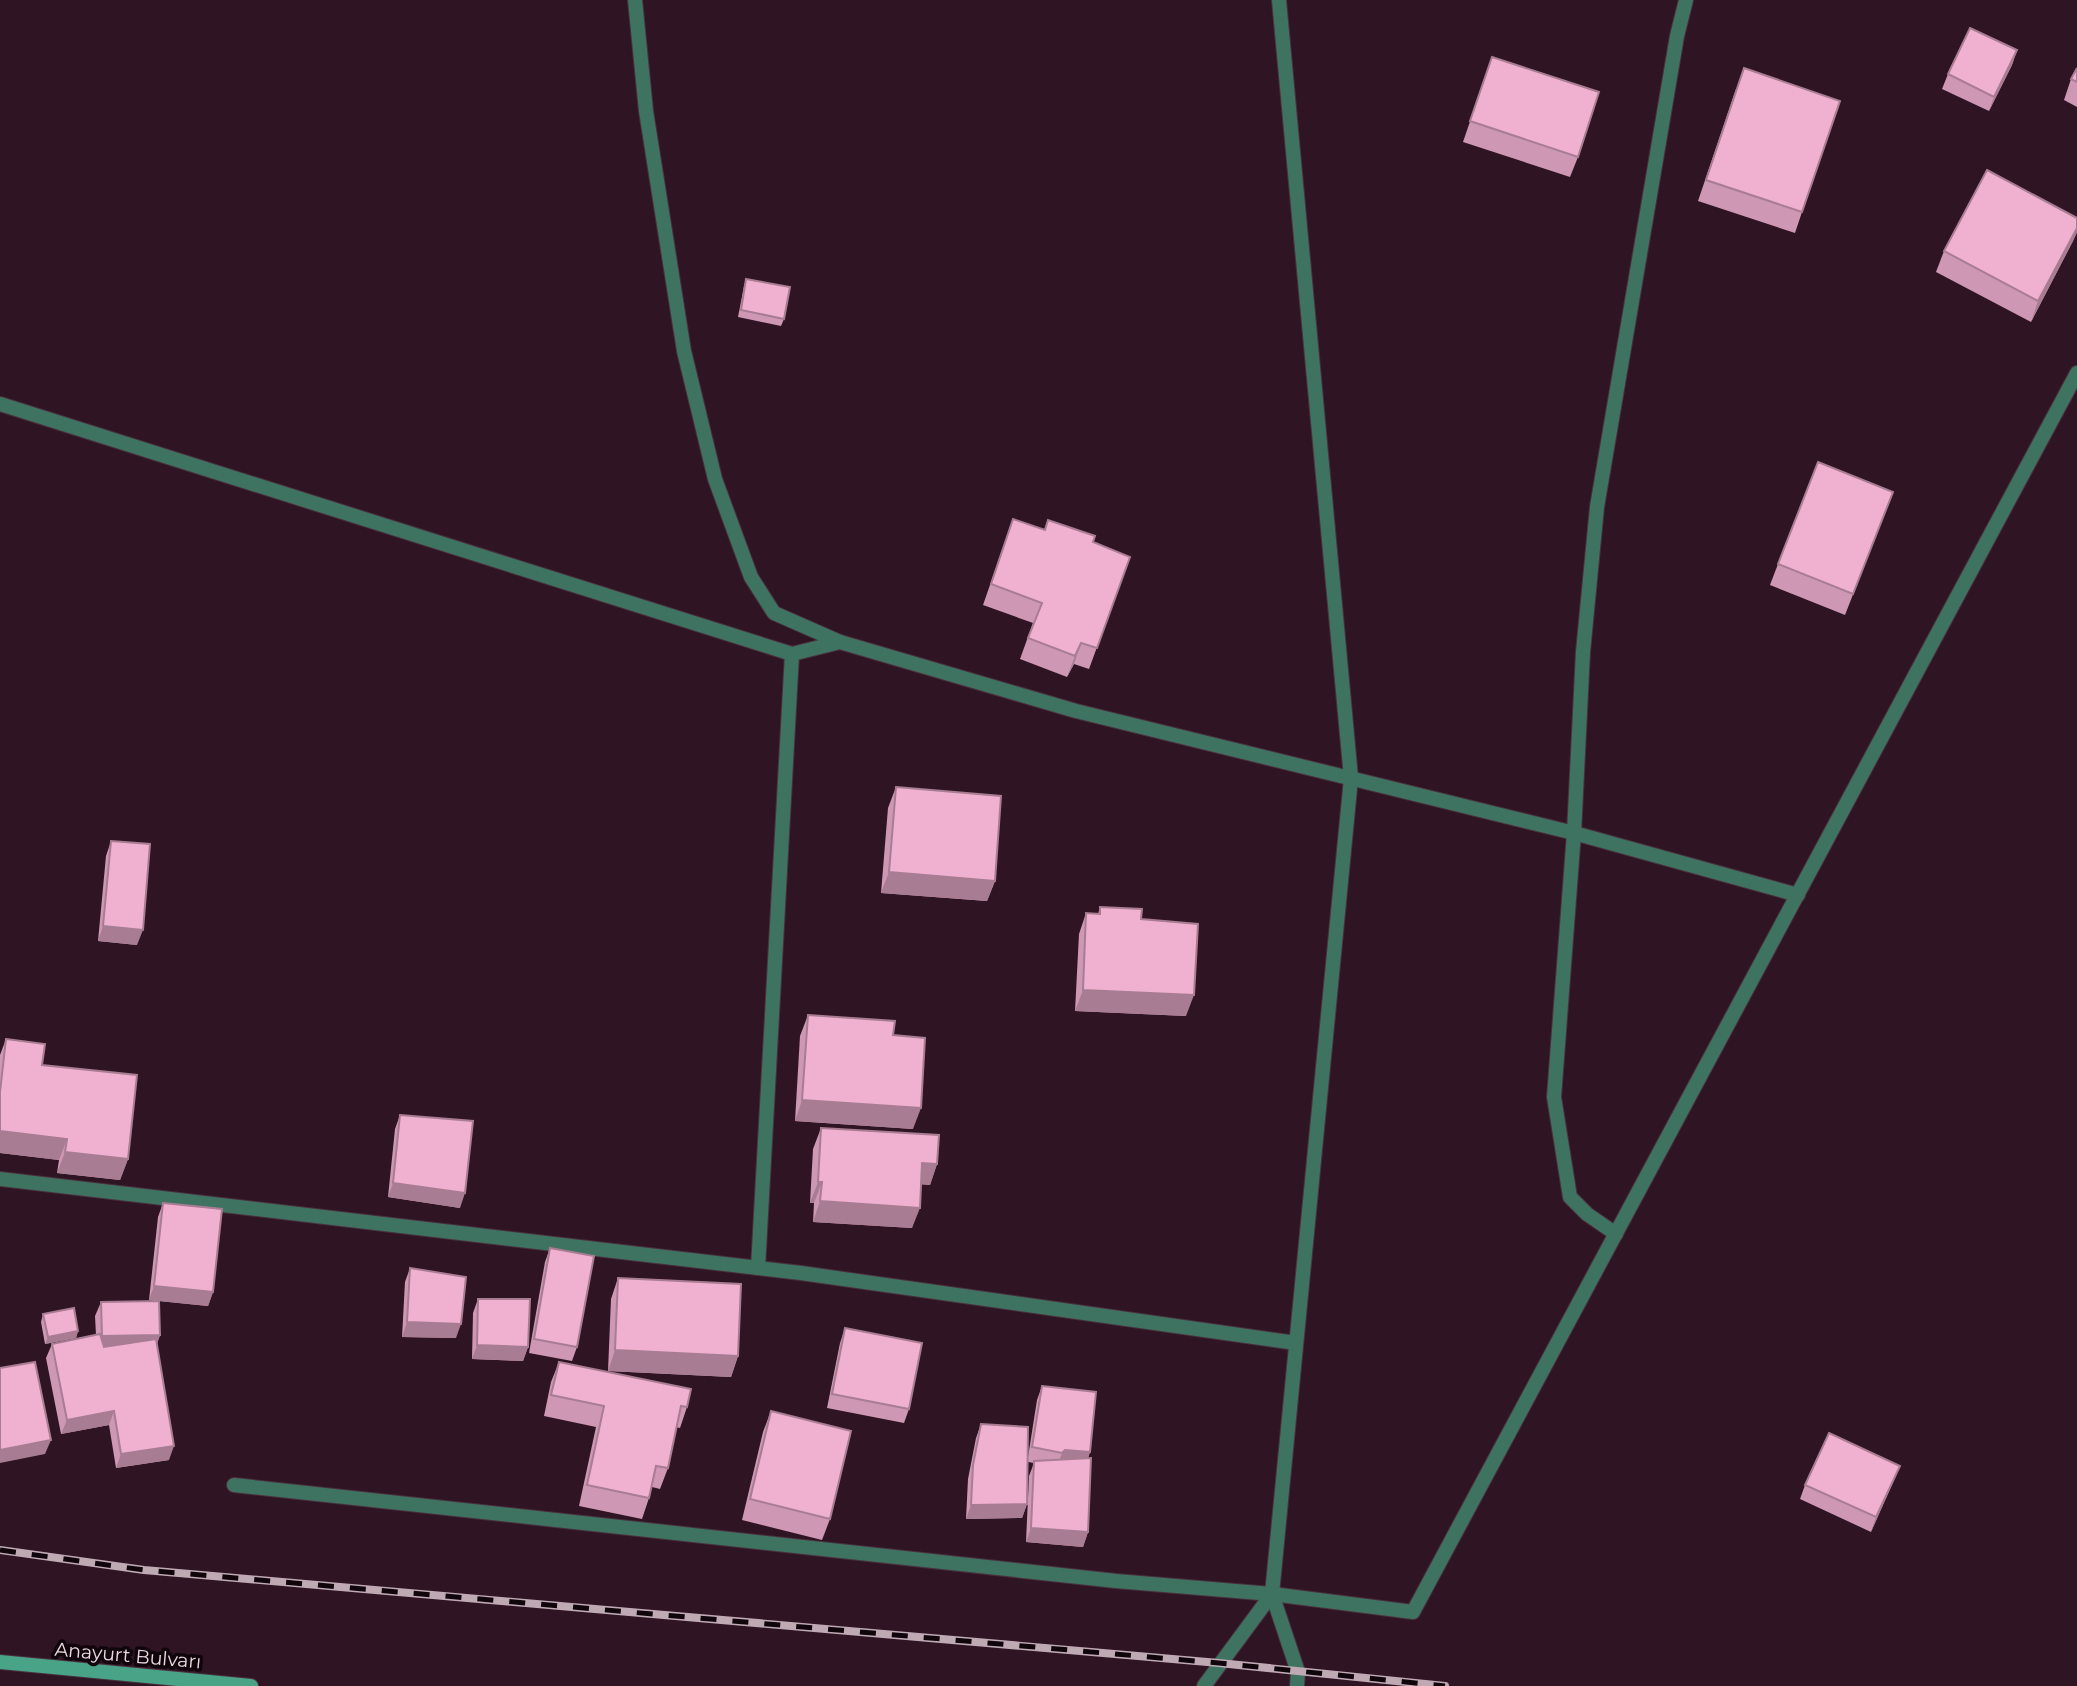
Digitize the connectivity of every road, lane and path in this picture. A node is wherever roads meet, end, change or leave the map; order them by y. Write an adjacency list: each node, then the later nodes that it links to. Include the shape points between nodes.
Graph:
1 (635, 0): 6 (street, via 646,111 684,351 715,480 751,577 774,613)
2 (1279, 0): 8 (street)
3 (1686, 0): 9 (street, via 1676,36 1597,507)
4 (2077, 373): 10 (street)
5 (0, 404): 7 (street)
6 (841, 642): 7 (street); 8 (street, via 1076,711)
7 (792, 654): 13 (street)
8 (1351, 778): 9 (street); 14 (street)
9 (1574, 833): 10 (street); 12 (street, via 1554,1097 1570,1197)
10 (1798, 895): 12 (street)
11 (0, 1179): 13 (street)
12 (1616, 1234): 16 (street, via 1413,1612)
13 (758, 1268): 14 (street)
14 (1296, 1343): 16 (street)
15 (234, 1485): 16 (street)
16 (1272, 1594): 19 (street); 20 (street, via 1298,1672)
17 (0, 1662): 18 (main road, Anayurt Bulvarı)
18 (251, 1686)
19 (1204, 1686)
20 (1297, 1686)

